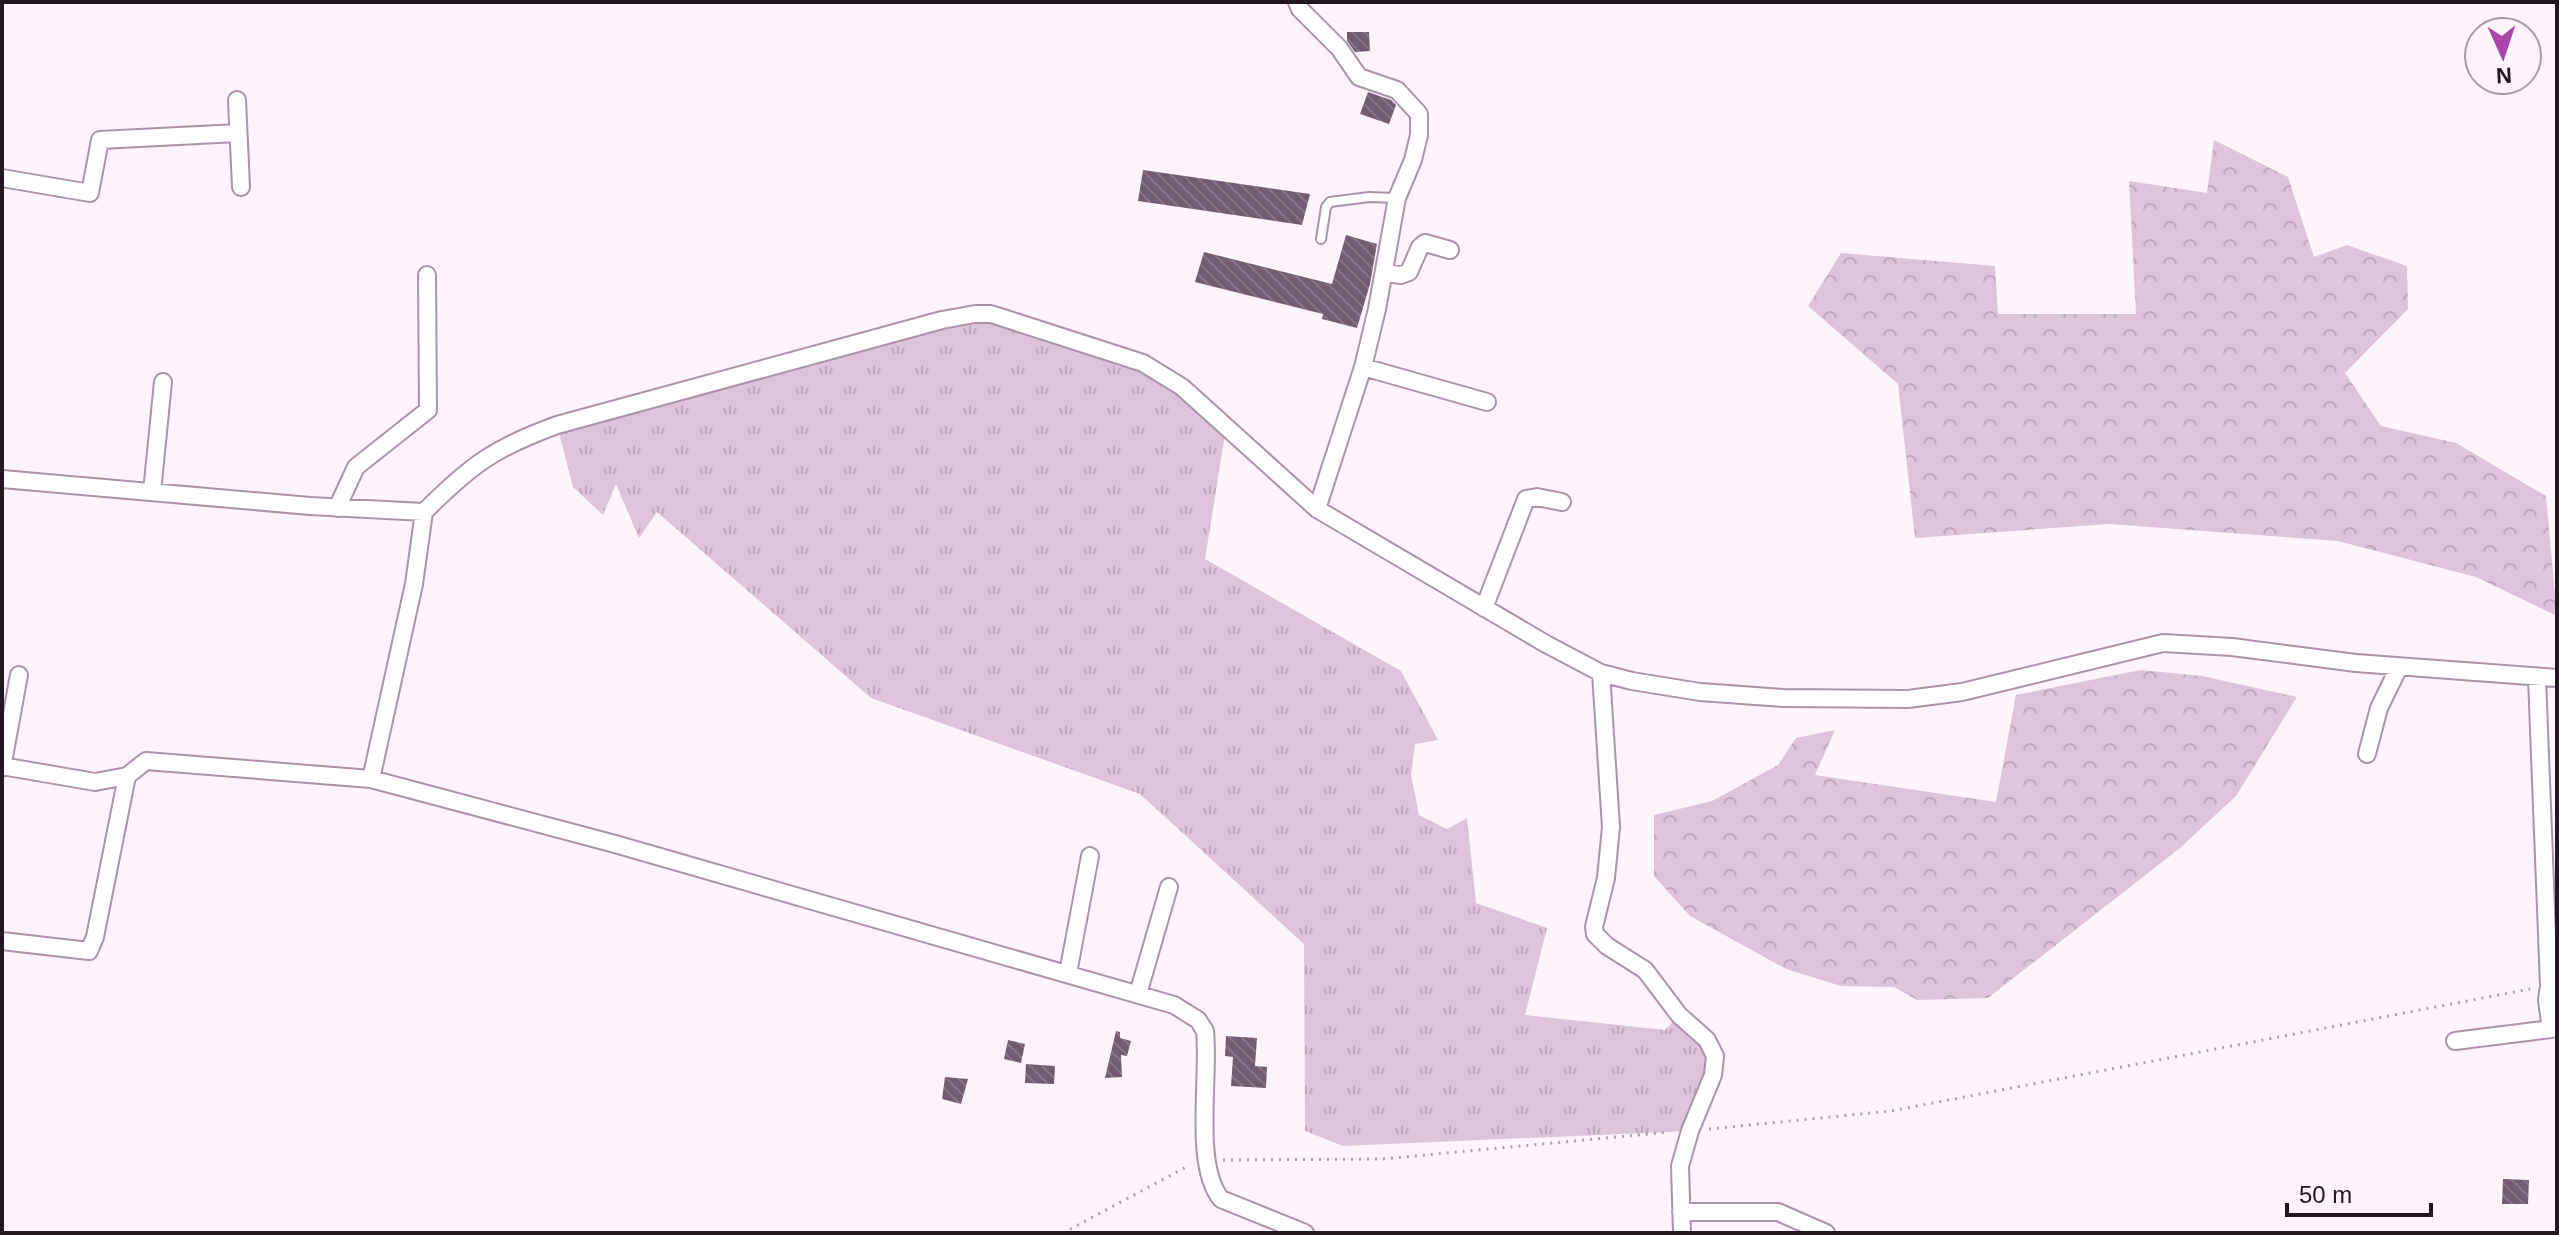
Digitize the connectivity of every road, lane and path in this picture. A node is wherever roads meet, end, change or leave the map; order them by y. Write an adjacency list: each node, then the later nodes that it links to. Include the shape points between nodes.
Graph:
1 (1297, 2): 6 (street, via 1359,77 1397,90 1419,114 1413,160)
2 (237, 100): 3 (street)
3 (238, 133): 4 (street, via 100,140 90,193); 5 (street)
4 (2, 178)
5 (241, 187)
6 (1397, 198): 7 (lane, via 1330,202); 9 (street)
7 (1321, 239)
8 (1450, 250): 9 (street, via 1425,243 1409,272)
9 (1384, 273): 11 (street)
10 (427, 275): 17 (street, via 428,410 356,467)
11 (1363, 367): 13 (street); 18 (street)
12 (163, 382): 15 (street)
13 (1487, 402)
14 (2, 479): 15 (street)
15 (152, 492): 17 (street)
16 (1562, 502): 20 (street, via 1526,499)
17 (337, 508): 19 (street)
18 (1317, 509): 19 (street, via 1164,374 1006,318 975,314 557,425 485,457); 20 (street)
19 (424, 512): 29 (street, via 414,584)
20 (1484, 608): 22 (street)
21 (2399, 667): 22 (street, via 2163,643 1962,692 1908,699 1700,692); 24 (street); 26 (street, via 2379,708)
22 (1601, 673): 38 (street, via 1611,827 1595,934 1645,970 1712,1048 1716,1065)
23 (19, 675): 27 (street)
24 (2537, 678): 25 (street); 34 (street)
25 (2557, 678)
26 (2367, 754)
27 (2, 766): 28 (street, via 95,782)
28 (127, 776): 29 (street, via 151,760); 32 (street, via 89,951)
29 (371, 779): 33 (street)
30 (1090, 856): 33 (street)
31 (1169, 887): 35 (street)
32 (2, 941)
33 (1068, 973): 35 (street)
34 (2548, 993): 36 (street); 38 (path, via 1891,1111)
35 (1138, 994): 39 (street, via 1187,1012 1205,1031)
36 (2552, 1026): 37 (street)
37 (2455, 1041)
38 (1687, 1141): 39 (path); 40 (street, via 1679,1185)
39 (1206, 1164): 41 (path, via 1182,1168); 42 (street, via 1211,1188 1221,1199)
40 (1681, 1212): 43 (street); 44 (street, via 1778,1212)
41 (1063, 1233)
42 (1305, 1233)
43 (1682, 1233)
44 (1826, 1233)

